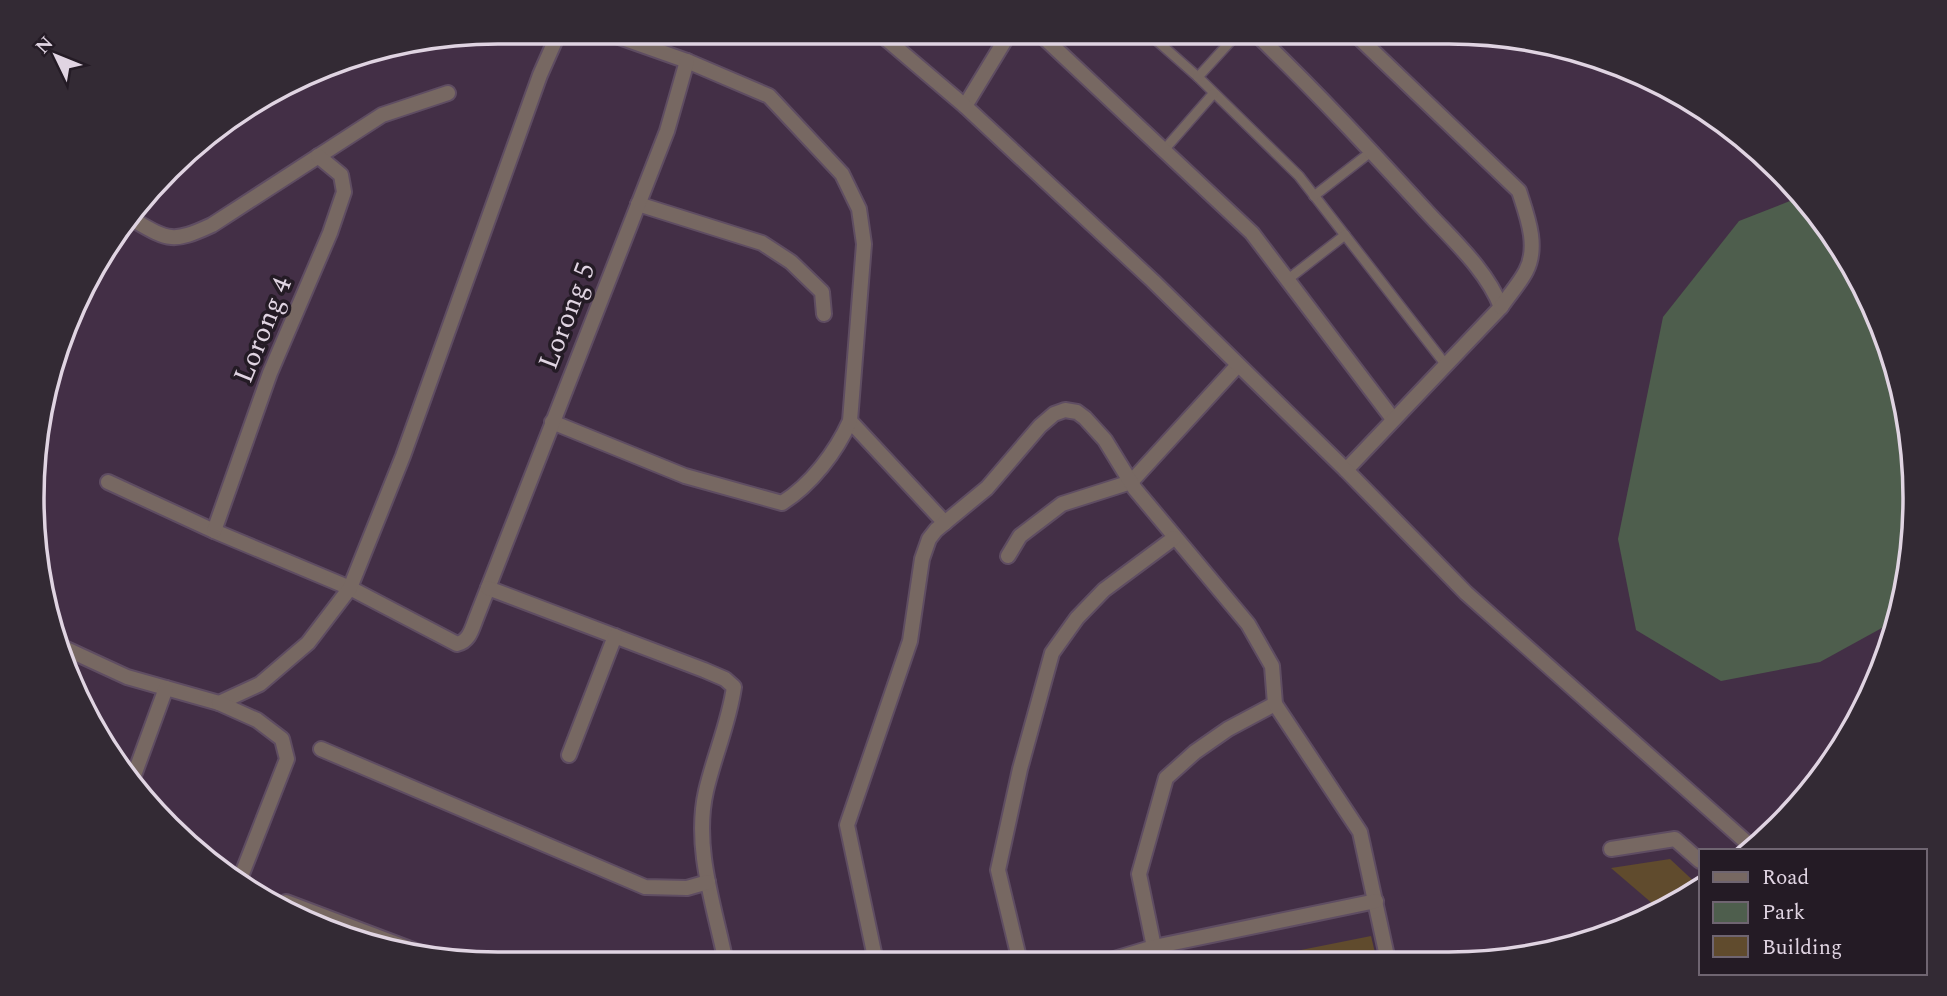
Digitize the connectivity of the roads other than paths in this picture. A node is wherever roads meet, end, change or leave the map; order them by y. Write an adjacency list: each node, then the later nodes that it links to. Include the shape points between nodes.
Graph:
1 (554, 44): 37 (street)
2 (638, 44): 10 (street)
3 (892, 44): 14 (street)
4 (1003, 44): 14 (street)
5 (1051, 44): 15 (street)
6 (1161, 44): 11 (lane)
7 (1227, 44): 11 (lane)
8 (1266, 44): 16 (street)
9 (1366, 44): 23 (street, via 1519,191 1532,246 1527,270)
10 (687, 61): 19 (street, Lorong 5, via 667,131); 28 (street, via 769,96 842,174 859,209 864,244)
11 (1198, 77): 13 (lane)
12 (448, 93): 17 (street, via 382,116)
13 (1213, 94): 15 (lane); 18 (lane)
14 (965, 106): 25 (street)
15 (1164, 150): 22 (street, via 1252,233)
16 (1372, 151): 18 (lane); 23 (street, via 1494,288)
17 (318, 156): 20 (street, via 212,225 185,237 162,237); 34 (street, Lorong 4, via 341,175 344,192 270,373)
18 (1314, 196): 21 (lane)
19 (638, 204): 24 (street, via 762,243 791,262 822,292); 29 (street, Lorong 5)
20 (137, 222)
21 (1345, 235): 22 (lane); 26 (lane)
22 (1287, 280): 27 (street)
23 (1501, 307): 26 (street)
24 (824, 314)
25 (1238, 365): 30 (street); 32 (street)
26 (1446, 365): 27 (street)
27 (1393, 419): 30 (street)
28 (850, 421): 29 (street, via 842,439 799,492 782,503 685,476); 33 (street)
29 (552, 422): 38 (street, Lorong 5)
30 (1346, 470): 47 (street, via 1466,593)
31 (108, 482): 34 (street, Lorong 5)
32 (1131, 482): 33 (street, via 1085,418 1065,410 1040,426 987,488); 35 (street); 36 (street, via 1062,504 1020,536)
33 (945, 523): 55 (street, via 929,540 922,559 910,641 847,825)
34 (214, 531): 37 (street, Lorong 5)
35 (1174, 538): 43 (street, via 1248,624 1272,667); 56 (street, via 1104,590 1052,653 998,870)
36 (1008, 556)
37 (350, 588): 38 (street, Lorong 5, via 457,644 467,640); 42 (street, via 308,643 260,684)
38 (488, 588): 39 (street)
39 (615, 636): 45 (street); 51 (street, via 704,670 734,687 705,793 702,830)
40 (70, 651): 41 (street, via 127,677)
41 (166, 688): 42 (street); 46 (street)
42 (219, 704): 50 (street, via 257,720 282,739 287,759)
43 (1275, 704): 52 (street, via 1360,832); 53 (street, via 1195,751 1167,778 1139,874)
44 (321, 749): 51 (street, via 645,887 687,888)
45 (569, 755)
46 (135, 771)
47 (1746, 842)
48 (1611, 849): 49 (street, via 1675,839)
49 (1699, 860)
50 (242, 873)
51 (708, 882): 54 (street)
52 (1376, 901): 53 (street); 58 (street)
53 (1154, 947): 57 (street)
54 (724, 952)
55 (874, 952)
56 (1018, 952)
57 (1137, 952)
58 (1386, 952)

